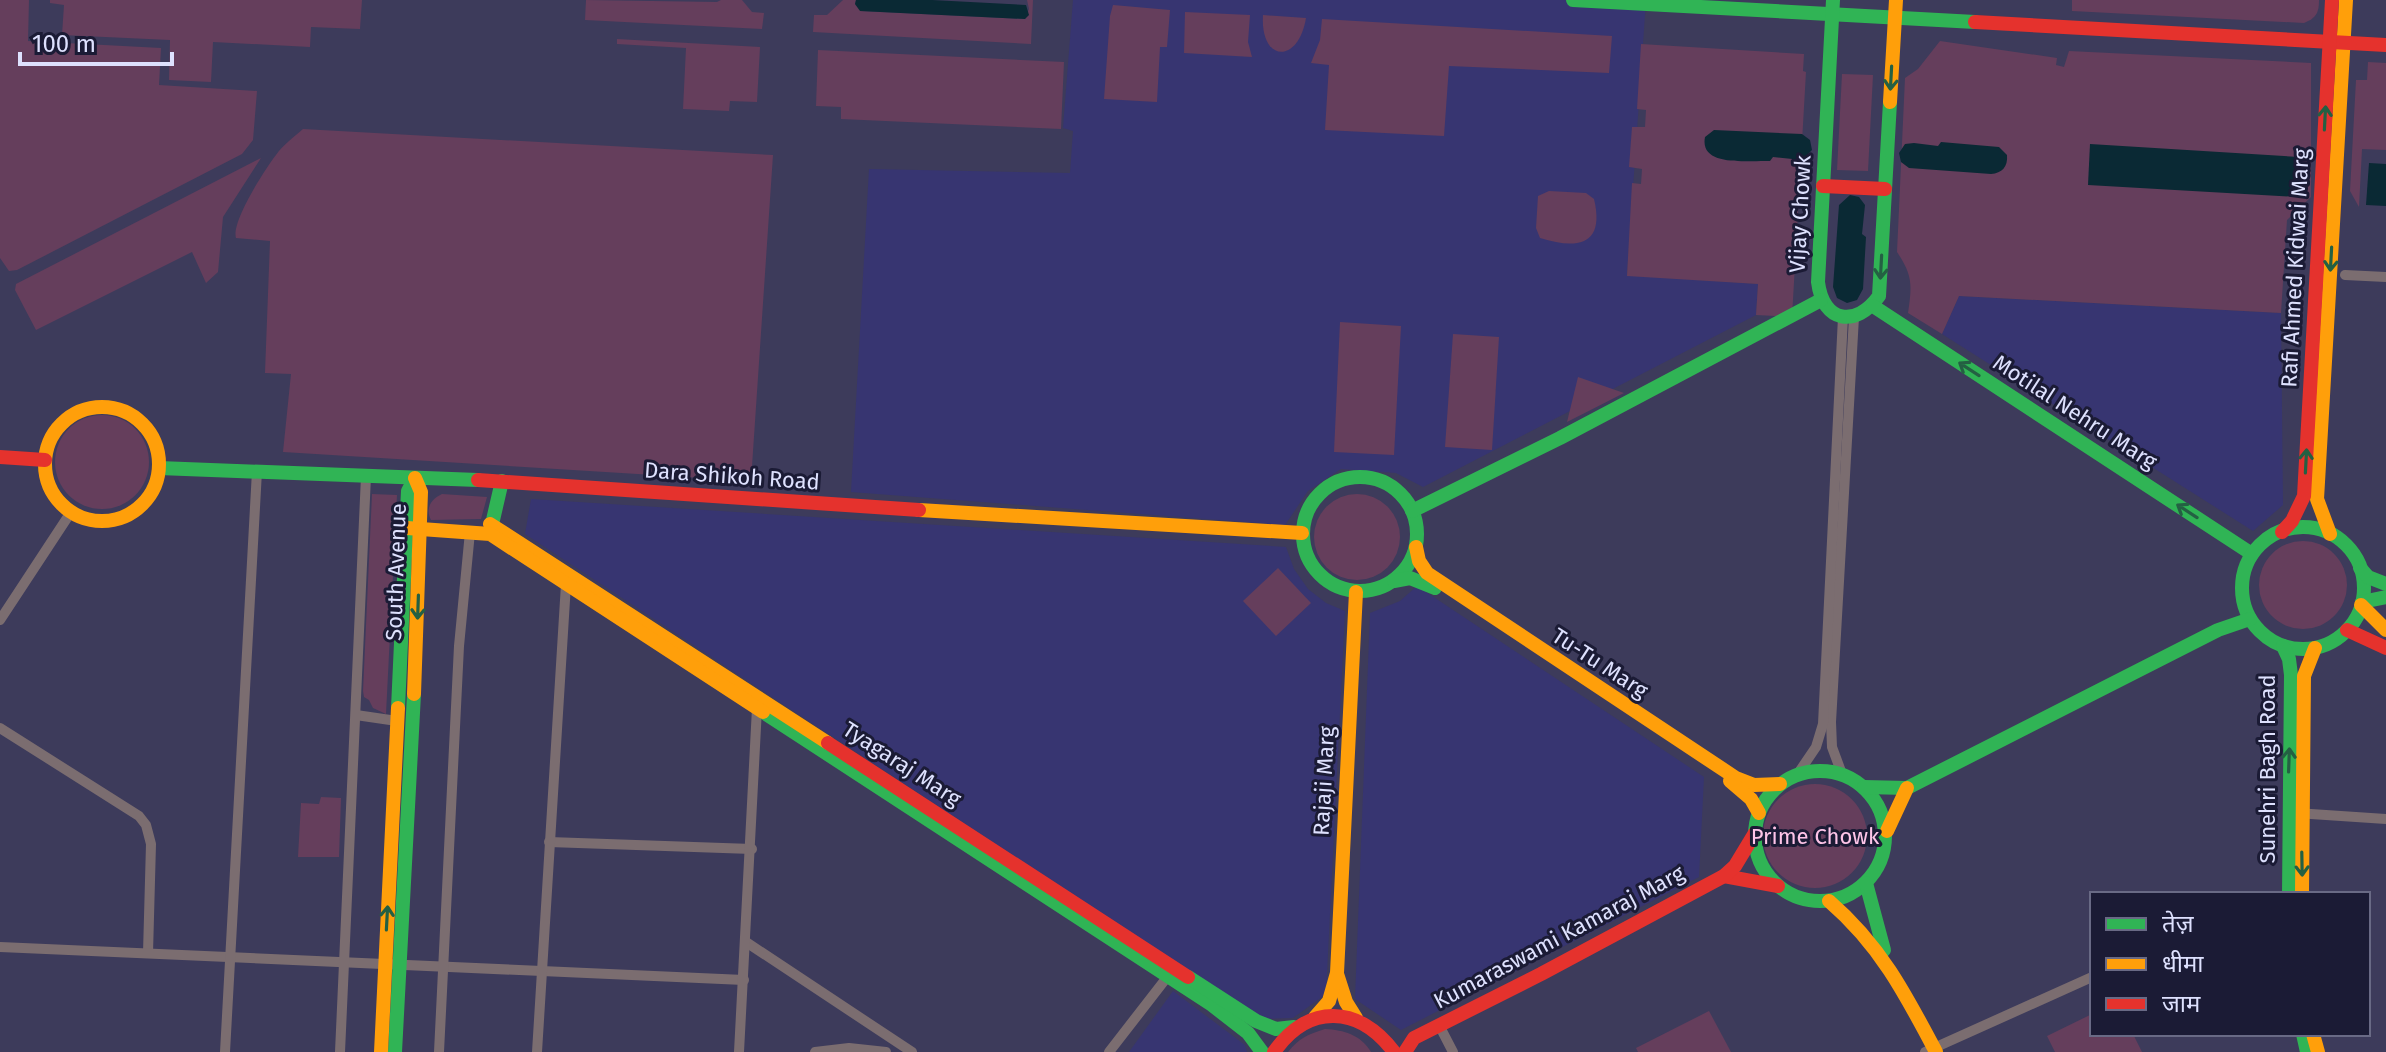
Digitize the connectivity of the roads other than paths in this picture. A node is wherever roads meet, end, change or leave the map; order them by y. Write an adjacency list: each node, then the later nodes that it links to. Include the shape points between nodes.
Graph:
1 (1573, 0): 5 (main road)
2 (1896, 0): 6 (main road)
3 (2332, 0): 7 (main road, Rafi Ahmed Kidwai Marg)
4 (2346, 0): 7 (main road, Rafi Ahmed Kidwai Marg)
5 (1833, 7): 6 (main road); 9 (main road, Vijay Chowk)
6 (1895, 19): 7 (main road); 10 (main road, one-way to 10)
7 (2337, 43): 8 (main road); 28 (main road, Rafi Ahmed Kidwai Marg, one-way to 7, via 2304,496); 30 (main road, Rafi Ahmed Kidwai Marg, one-way to 30, via 2317,499)
8 (2386, 45)
9 (1823, 186): 10 (main road); 13 (main road, Vijay Chowk)
10 (1885, 189): 14 (main road, one-way to 14, via 1879,296)
11 (2345, 275): 12 (street)
12 (2386, 277)
13 (1821, 300): 15 (main road, Vijay Chowk, via 1826,308); 23 (main road)
14 (1873, 306): 15 (main road, via 1865,314); 32 (main road, Motilal Nehru Marg, one-way to 14)
15 (1848, 317): 51 (street, via 1831,722 1832,747); 52 (street, via 1823,724 1816,747)
16 (0, 457): 17 (main road)
17 (45, 460): 18 (main road, via 51,438 66,419 100,407 126,412 145,426 156,445); 24 (main road, via 51,490)
18 (159, 468): 19 (main road, Dara Shikoh Road); 24 (main road, via 150,495 128,515 99,521)
19 (257, 471): 20 (main road, Dara Shikoh Road); 72 (street)
20 (366, 476): 21 (main road, Dara Shikoh Road); 48 (street)
21 (415, 478): 22 (main road, Dara Shikoh Road); 25 (main road, South Avenue, via 421,492)
22 (502, 481): 26 (main road); 29 (main road, Dara Shikoh Road)
23 (1412, 511): 29 (main road, via 1397,488 1364,477 1349,478 1334,483 1311,504); 31 (main road)
24 (71, 512): 41 (street)
25 (413, 529): 27 (main road, Tyagaraj Marg); 49 (main road, South Avenue); 76 (main road, South Avenue, one-way to 76)
26 (490, 529): 27 (main road, Tyagaraj Marg); 35 (main road, Tyagaraj Marg); 86 (main road, Tyagaraj Marg)
27 (470, 532): 77 (street)
28 (2282, 532): 30 (main road, via 2311,528); 32 (main road)
29 (1302, 533): 37 (main road, via 1313,568 1332,585)
30 (2330, 534): 33 (main road, via 2348,548)
31 (1416, 547): 34 (main road); 53 (main road, Tu-Tu Marg, via 1427,573 1608,695 1736,778 1754,785)
32 (2252, 554): 40 (main road, via 2243,575)
33 (2360, 568): 36 (main road); 39 (main road)
34 (1394, 581): 37 (main road); 56 (main road, Tu-Tu Marg, via 1410,578 1434,587 1739,788)
35 (566, 584): 47 (main road, Tyagaraj Marg); 61 (street)
36 (2386, 584)
37 (1356, 592): 79 (main road, Rajaji Marg)
38 (2386, 597): 39 (main road)
39 (2362, 604): 42 (main road); 43 (main road)
40 (2247, 612): 44 (main road, via 2267,638); 55 (main road)
41 (0, 620)
42 (2347, 630): 45 (main road); 46 (main road)
43 (2386, 630)
44 (2283, 646): 45 (main road); 57 (main road, Sunehri Bagh Road, one-way to 44, via 2291,675)
45 (2315, 648): 57 (main road, via 2304,676)
46 (2386, 648)
47 (757, 708): 62 (street); 80 (main road, Tyagaraj Marg)
48 (356, 715): 49 (street); 74 (street)
49 (397, 721): 75 (main road, South Avenue, one-way to 49)
50 (0, 728): 71 (street, via 146,825 151,844)
51 (1842, 774): 52 (main road); 54 (main road)
52 (1797, 775): 53 (main road)
53 (1780, 784): 56 (main road)
54 (1864, 787): 55 (main road); 59 (main road, via 1883,815)
55 (1907, 788): 59 (main road)
56 (1759, 813): 60 (main road)
57 (2294, 813): 58 (street); 66 (main road, Sunehri Bagh Road); 67 (main road, one-way to 67)
58 (2386, 819)
59 (1886, 832): 64 (main road, via 1882,860)
60 (1755, 833): 63 (main road, Kumaraswami Kamaraj Marg); 65 (main road, via 1758,857)
61 (549, 842): 62 (street); 78 (street)
62 (752, 849): 69 (street)
63 (1724, 876): 65 (main road); 85 (main road, Kumaraswami Kamaraj Marg)
64 (1866, 883): 68 (main road); 73 (main road)
65 (1778, 886): 68 (main road, via 1802,898)
66 (2289, 892)
67 (2302, 892)
68 (1829, 901): 73 (main road, via 1856,922)
69 (746, 942): 82 (street); 100 (street)
70 (0, 947): 71 (street)
71 (148, 953): 72 (street)
72 (230, 958): 74 (street); 91 (street)
73 (1886, 959): 90 (main road)
74 (344, 963): 75 (street); 92 (street)
75 (385, 965): 76 (street); 93 (main road, South Avenue)
76 (401, 966): 77 (street); 94 (main road, South Avenue)
77 (441, 968): 78 (street); 95 (street)
78 (541, 973): 82 (street); 96 (street)
79 (1337, 973): 83 (main road, Rajaji Marg, via 1329,1001); 84 (main road, Rajaji Marg)
80 (1168, 976): 86 (main road, Tyagaraj Marg); 101 (street)
81 (2090, 978): 90 (street)
82 (744, 980): 97 (street)
83 (1315, 1017): 84 (main road); 87 (main road)
84 (1356, 1018): 88 (main road)
85 (1439, 1025): 89 (main road, Kumaraswami Kamaraj Marg); 106 (street)
86 (1252, 1027): 87 (main road, Tyagaraj Marg); 102 (main road, Tyagaraj Marg)
87 (1294, 1027): 103 (main road)
88 (1383, 1036): 89 (main road); 104 (main road)
89 (1414, 1038): 105 (main road, Kumaraswami Kamaraj Marg)
90 (1932, 1051)
91 (225, 1052)
92 (340, 1052)
93 (381, 1052)
94 (395, 1052)
95 (439, 1052)
96 (537, 1052)
97 (739, 1052)
98 (815, 1052): 99 (street)
99 (886, 1052)
100 (912, 1052)
101 (1109, 1052)
102 (1262, 1052)
103 (1274, 1052)
104 (1394, 1052)
105 (1405, 1052)
106 (1453, 1052)

